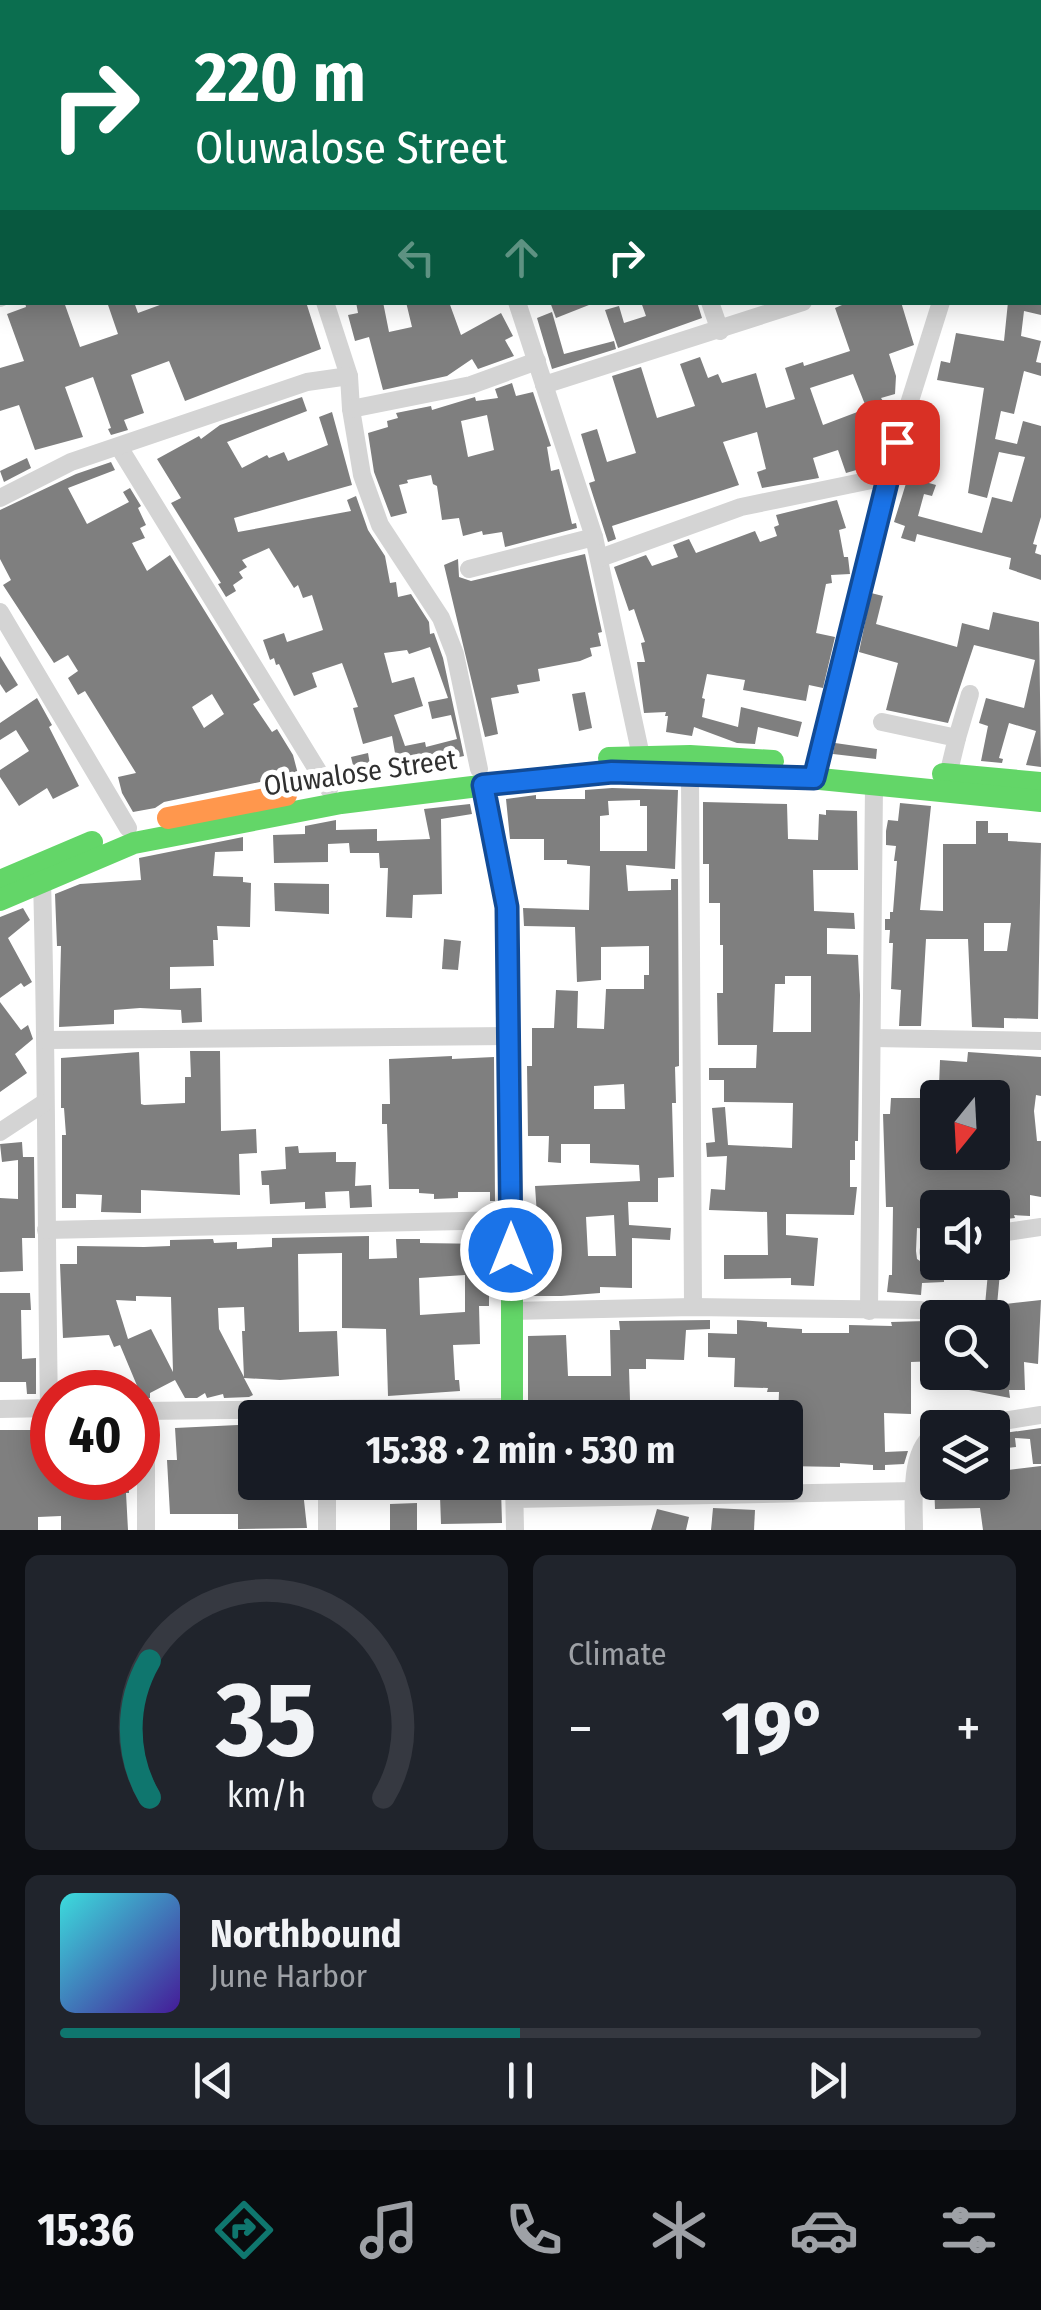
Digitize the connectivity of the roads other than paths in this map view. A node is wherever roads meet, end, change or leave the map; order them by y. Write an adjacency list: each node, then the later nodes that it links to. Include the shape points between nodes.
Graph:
1 (326, 305): 8 (street)
2 (519, 305): 7 (street)
3 (711, 305): 6 (street)
4 (794, 305): 6 (street)
5 (940, 305): 12 (street)
6 (720, 331): 9 (street)
7 (537, 361): 9 (street); 10 (street, via 471,385)
8 (350, 376): 10 (street); 11 (street, via 306,382)
9 (544, 384): 14 (street)
10 (351, 409): 25 (street, via 362,475 380,524 441,618 455,654)
11 (119, 448): 13 (street, via 44,473); 28 (street)
12 (886, 477): 15 (street, via 741,507); 22 (street)
13 (0, 498)
14 (594, 537): 15 (street); 16 (street)
15 (600, 558): 21 (street)
16 (469, 570)
17 (0, 612): 30 (street)
18 (970, 694): 20 (street)
19 (882, 722): 20 (street)
20 (957, 738): 23 (street)
21 (640, 756): 22 (street, Oluwalose Street); 25 (street, Oluwalose Street)
22 (816, 771): 23 (street, Oluwalose Street); 24 (street, Oluwalose Street); 27 (street, Oluwalose Street)
23 (948, 775): 26 (street, Oluwalose Street)
24 (690, 776): 25 (street, Oluwalose Street); 44 (street)
25 (481, 777): 28 (street, Oluwalose Street); 32 (street, Oluwalose Street, via 134,843); 34 (street, via 507,907)
26 (1041, 783)
27 (874, 785): 29 (street, Oluwalose Street); 35 (street)
28 (329, 789): 30 (street, Oluwalose Street)
29 (1041, 801)
30 (128, 828): 31 (street, Oluwalose Street)
31 (0, 881)
32 (42, 881): 33 (street, Oluwalose Street); 36 (street)
33 (0, 900)
34 (511, 1036): 36 (street); 40 (street)
35 (873, 1038): 37 (street); 47 (street)
36 (46, 1040): 38 (street)
37 (1041, 1041)
38 (44, 1102): 39 (street); 42 (street)
39 (0, 1132)
40 (511, 1220): 42 (street); 46 (street)
41 (1041, 1226): 43 (street)
42 (46, 1230): 48 (street)
43 (1010, 1231)
44 (693, 1307): 46 (street); 47 (street)
45 (920, 1310): 47 (street)
46 (511, 1311): 49 (street)
47 (869, 1311)
48 (50, 1370)
49 (512, 1400)
50 (30, 1408): 51 (street)
51 (0, 1409)
52 (160, 1411): 53 (street)
53 (238, 1413)
54 (1041, 1415): 55 (street)
55 (1010, 1420)
56 (920, 1451): 58 (street)
57 (803, 1491): 58 (street)
58 (914, 1491): 65 (street)
59 (145, 1500): 62 (street)
60 (327, 1500): 63 (street)
61 (515, 1500): 64 (street)
62 (146, 1530)
63 (327, 1530)
64 (515, 1530)
65 (914, 1530)

